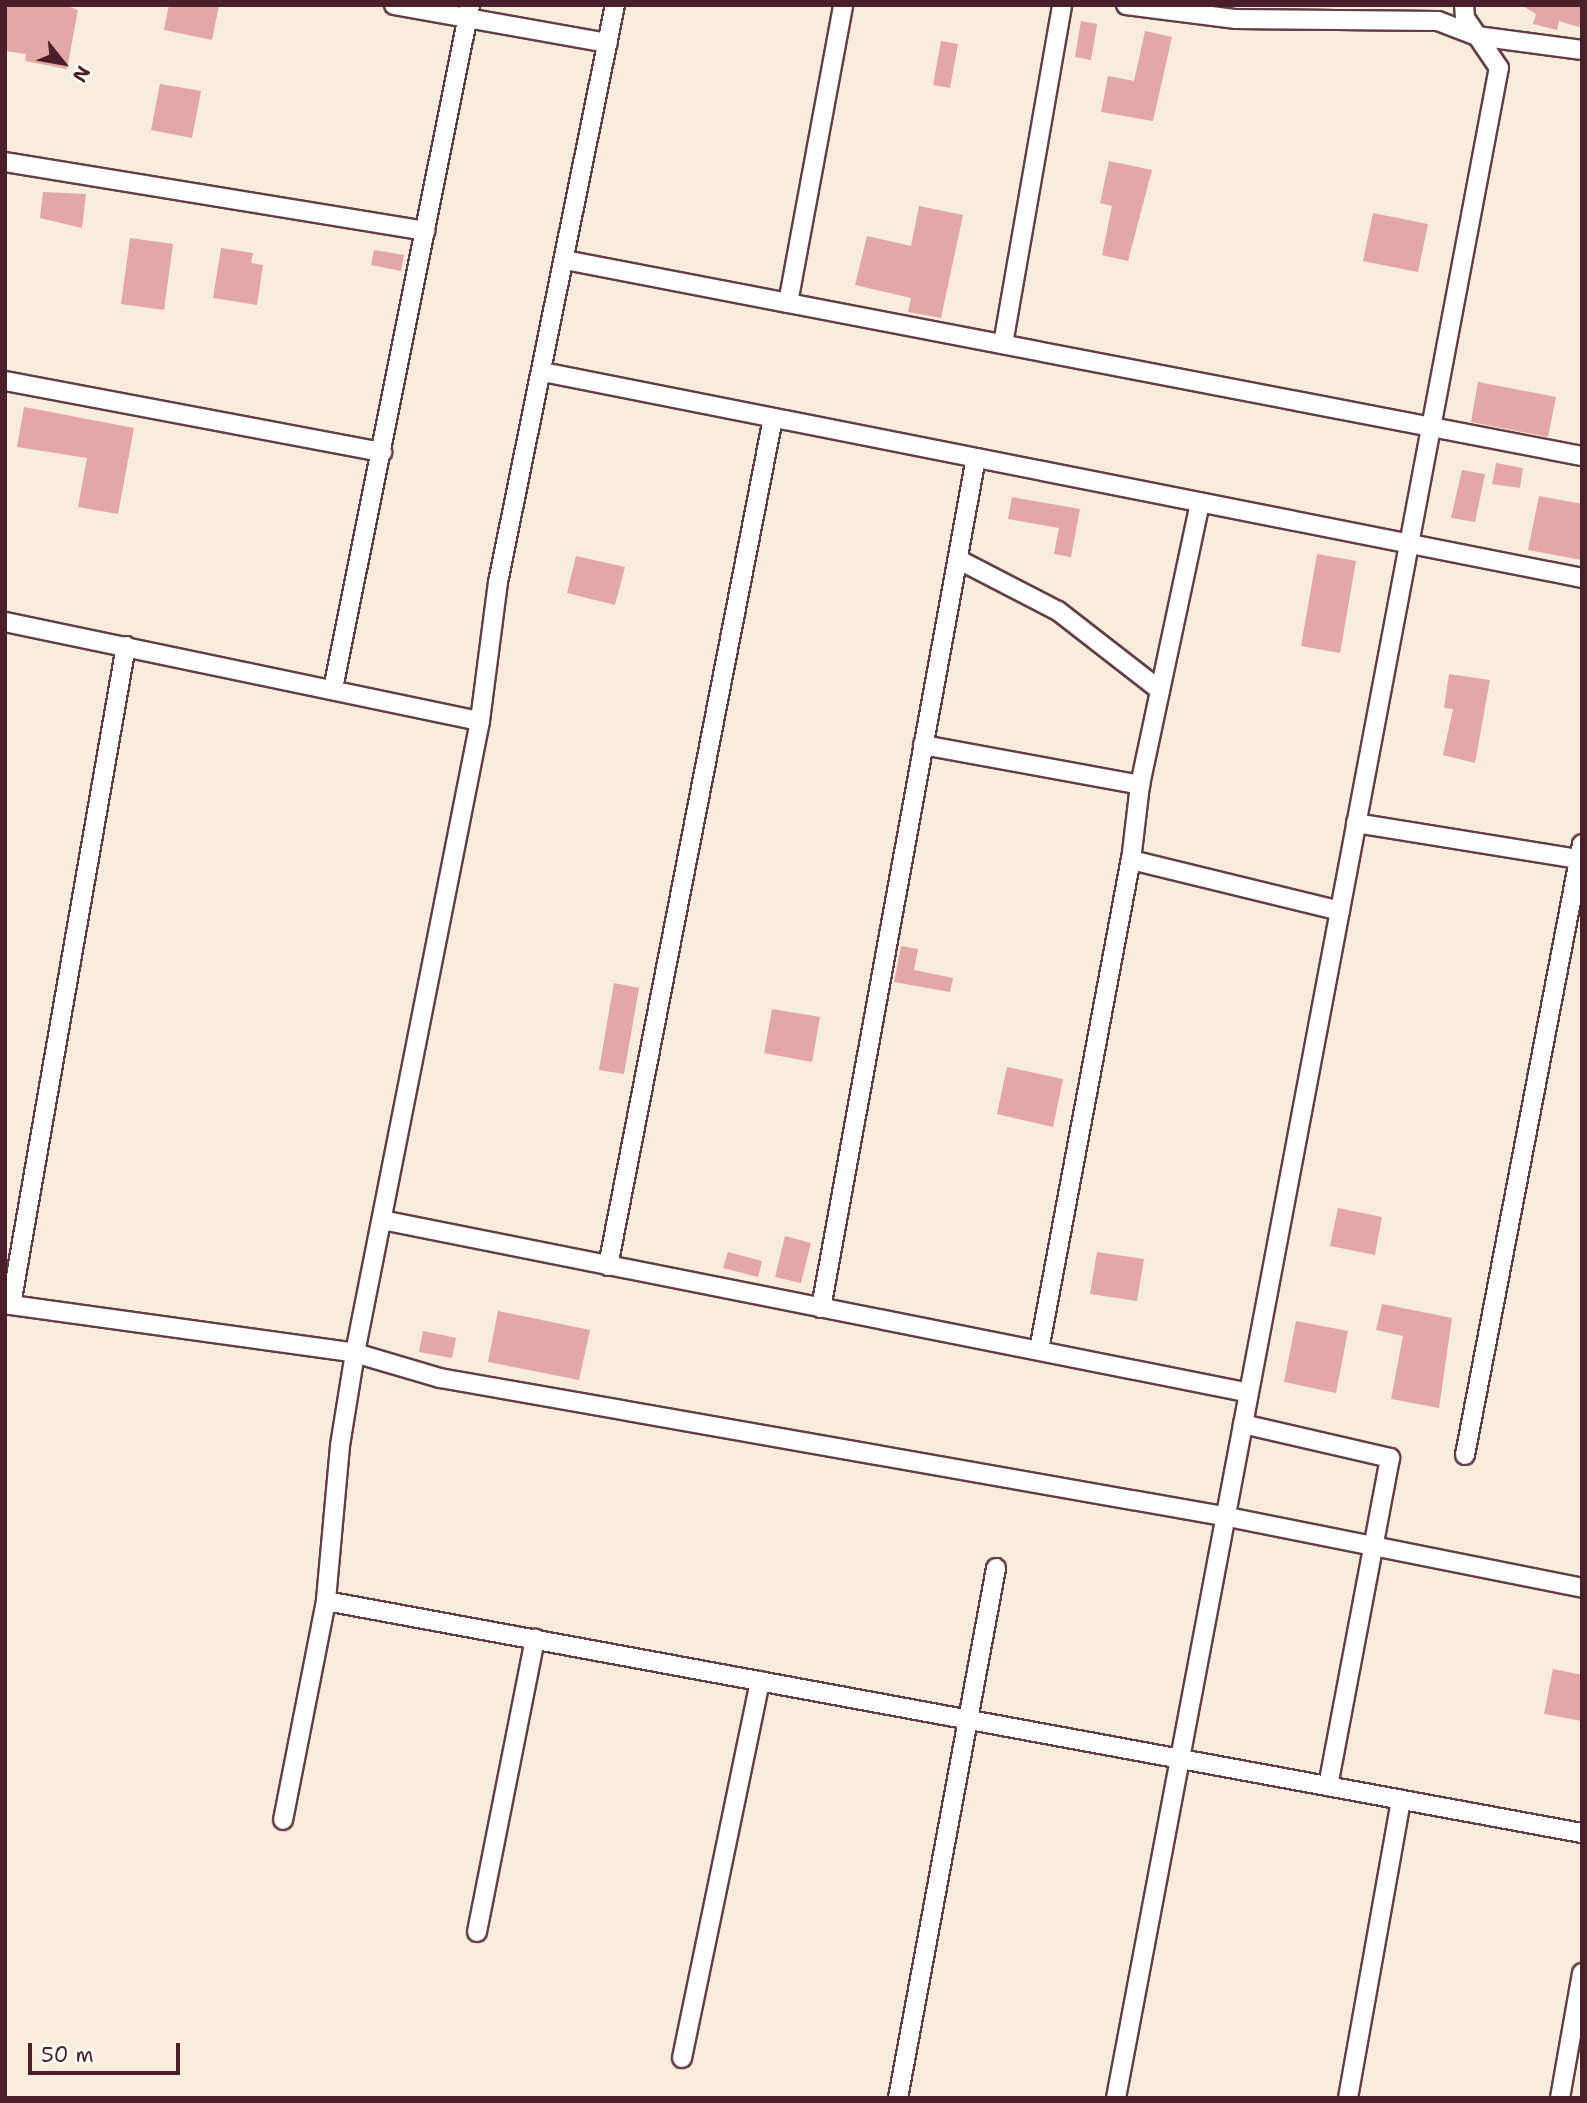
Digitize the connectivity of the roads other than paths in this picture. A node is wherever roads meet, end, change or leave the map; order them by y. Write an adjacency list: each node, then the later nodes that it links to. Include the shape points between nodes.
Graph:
1 (394, 5): 7 (street)
2 (615, 5): 10 (street)
3 (843, 5): 15 (street)
4 (1062, 5): 16 (street)
5 (1126, 5): 8 (street)
6 (1464, 5): 9 (street, via 1465,18)
7 (469, 12): 10 (street); 13 (street)
8 (1238, 12): 9 (street, via 1438,21)
9 (1478, 36): 11 (street); 20 (street, via 1499,68)
10 (608, 44): 14 (street)
11 (1582, 50)
12 (5, 162): 13 (street)
13 (425, 231): 21 (street)
14 (565, 260): 15 (street); 17 (street)
15 (788, 303): 16 (street)
16 (1003, 344): 20 (street)
17 (543, 372): 19 (street); 32 (street, via 498,582)
18 (5, 381): 21 (street)
19 (773, 418): 23 (street); 40 (street)
20 (1432, 427): 22 (street); 25 (street)
21 (382, 452): 30 (street)
22 (1582, 456)
23 (976, 458): 24 (street); 26 (street)
24 (1200, 502): 25 (street); 31 (street)
25 (1410, 544): 27 (street); 35 (street)
26 (959, 561): 31 (street, via 1058,611); 33 (street)
27 (1582, 578)
28 (5, 622): 29 (street)
29 (126, 646): 30 (street); 41 (street)
30 (333, 689): 32 (street)
31 (1160, 690): 34 (street)
32 (480, 720): 39 (street)
33 (923, 745): 34 (street); 42 (street)
34 (1140, 785): 37 (street)
35 (1356, 822): 36 (street); 38 (street)
36 (1580, 852): 47 (street)
37 (1131, 860): 38 (street); 43 (street)
38 (1339, 911): 45 (street)
39 (382, 1220): 40 (street); 44 (street)
40 (608, 1266): 42 (street)
41 (8, 1306): 44 (street)
42 (821, 1308): 43 (street)
43 (1039, 1350): 45 (street)
44 (355, 1353): 48 (street, via 440,1378); 52 (street)
45 (1245, 1392): 46 (street)
46 (1243, 1424): 48 (street); 49 (street, via 1390,1458)
47 (1465, 1455)
48 (1228, 1517): 49 (street); 56 (street)
49 (1375, 1546): 51 (street); 57 (street)
50 (996, 1568): 55 (street)
51 (1582, 1588)
52 (326, 1601): 53 (street); 59 (street)
53 (535, 1639): 54 (street); 61 (street)
54 (760, 1681): 55 (street); 63 (street)
55 (968, 1719): 56 (street); 64 (street)
56 (1181, 1759): 57 (street); 65 (street)
57 (1328, 1786): 58 (street)
58 (1402, 1800): 60 (street); 66 (street)
59 (282, 1820)
60 (1582, 1833)
61 (477, 1932)
62 (1582, 1973): 67 (street)
63 (682, 2058)
64 (898, 2098)
65 (1116, 2098)
66 (1348, 2098)
67 (1560, 2098)

